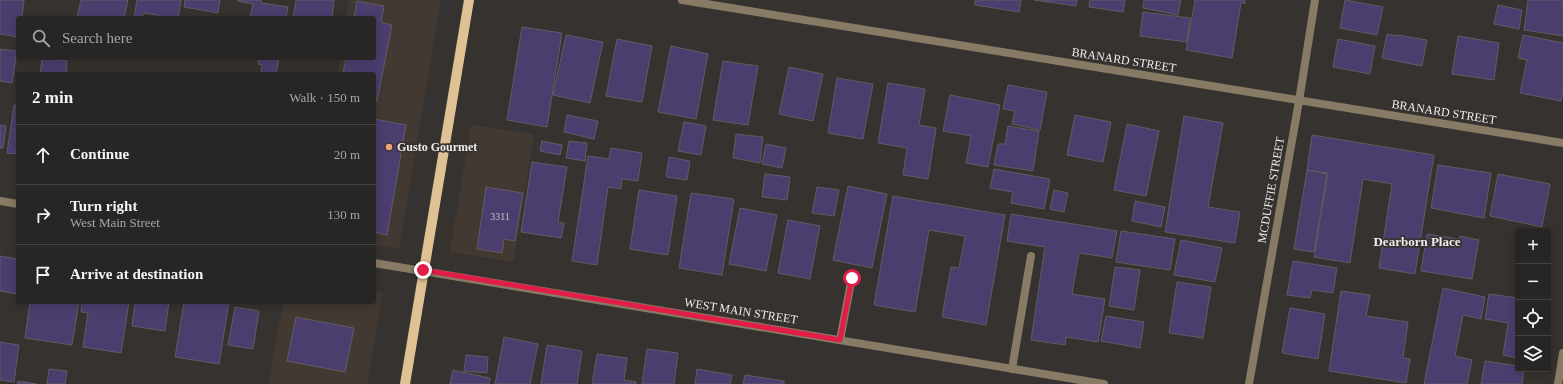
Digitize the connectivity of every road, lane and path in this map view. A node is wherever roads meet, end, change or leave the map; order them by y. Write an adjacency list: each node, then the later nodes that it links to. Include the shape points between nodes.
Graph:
1 (469, 0): 10 (main road)
2 (682, 0): 4 (street, BRANARD STREET)
3 (1315, 0): 4 (street, MCDUFFIE STREET)
4 (1299, 100): 5 (street, BRANARD STREET); 17 (street, MCDUFFIE STREET)
5 (1563, 143)
6 (0, 201): 7 (street)
7 (16, 204)
8 (1031, 256): 14 (street)
9 (376, 263): 10 (street, WEST MAIN STREET)
10 (423, 270): 12 (street, WEST MAIN STREET); 15 (main road)
11 (852, 278): 12 (street)
12 (840, 340): 14 (street, WEST MAIN STREET)
13 (1563, 353): 18 (street)
14 (1012, 369): 16 (street, WEST MAIN STREET)
15 (405, 384)
16 (1104, 384)
17 (1249, 384)
18 (1558, 384)

